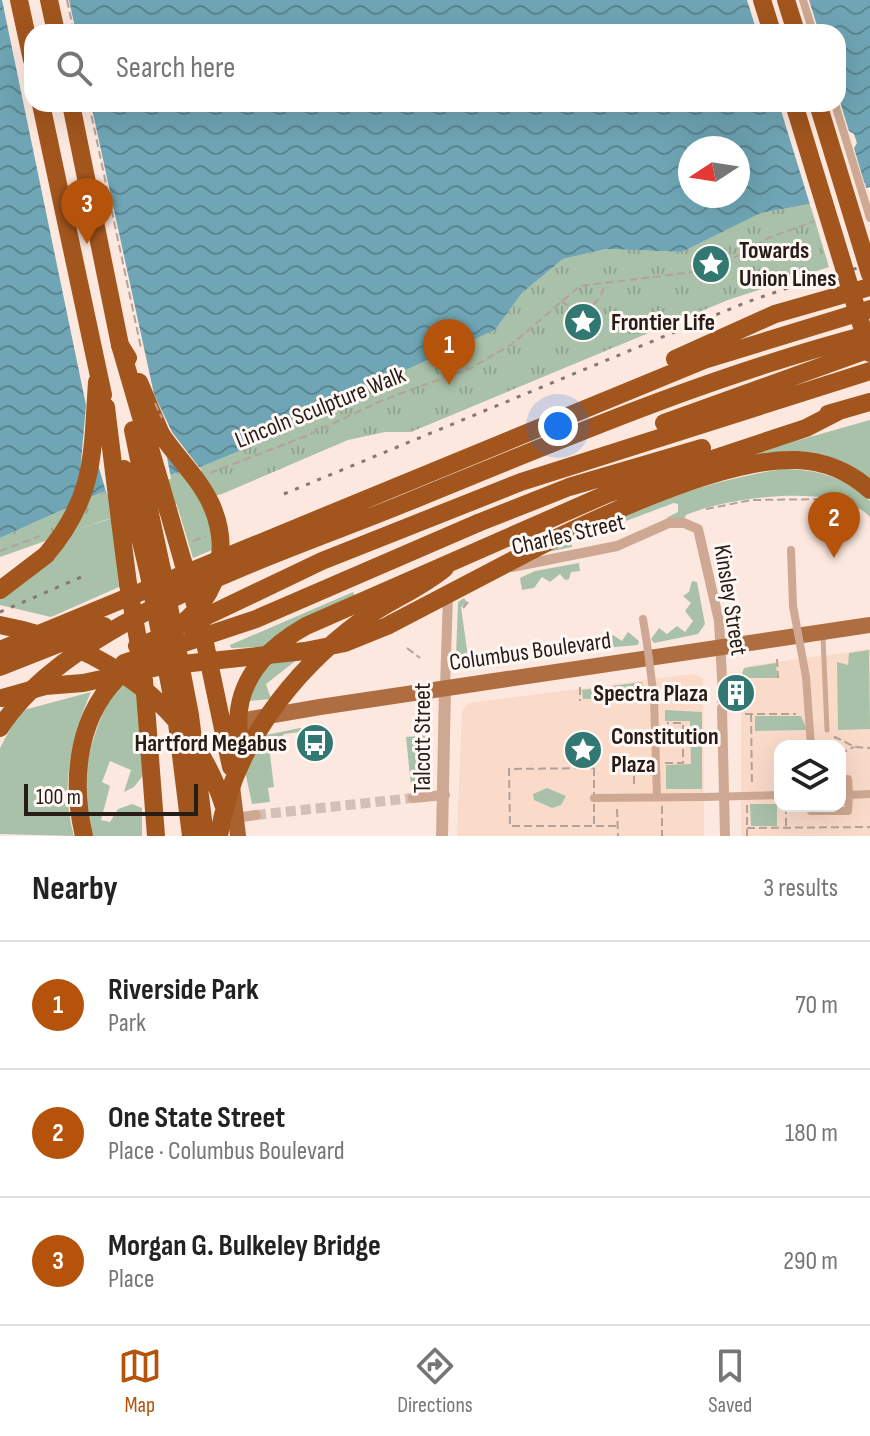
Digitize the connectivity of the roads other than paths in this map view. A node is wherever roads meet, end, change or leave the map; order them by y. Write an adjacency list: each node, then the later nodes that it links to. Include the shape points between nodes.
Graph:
1 (19, 0): 6 (highway)
2 (49, 0): 7 (highway)
3 (762, 0): 8 (highway)
4 (786, 0): 9 (highway)
5 (803, 0): 10 (street)
6 (24, 24)
7 (54, 24)
8 (770, 24)
9 (794, 24)
10 (810, 24)
11 (43, 112): 24 (highway)
12 (73, 112): 21 (highway)
13 (796, 112): 22 (highway, bridge)
14 (820, 112): 17 (highway, bridge)
15 (837, 112): 16 (street, bridge)
16 (870, 218)
17 (870, 274)
18 (870, 287): 25 (highway, via 748,325 646,374)
19 (870, 309): 25 (highway, via 750,343)
20 (870, 334): 37 (highway, via 663,398)
21 (120, 345): 30 (highway, bridge); 45 (highway, bridge, via 158,429 211,505 220,556 210,591 188,622 114,655)
22 (870, 351): 28 (highway, via 732,397)
23 (870, 371): 28 (highway)
24 (98, 372): 30 (highway, bridge); 35 (highway, bridge, via 95,443 71,520 46,555)
25 (618, 395): 43 (highway)
26 (870, 402): 27 (highway)
27 (839, 411): 33 (highway, via 806,428 627,486); 45 (highway, bridge, via 618,471 478,523 256,619)
28 (521, 482): 67 (highway, via 212,611 131,666 105,691 86,731 78,781)
29 (870, 490): 47 (highway, bridge, via 825,465 775,461 653,496 345,643)
30 (143, 516): 34 (highway); 55 (highway, bridge, via 183,562); 68 (highway, bridge, via 128,584 142,666)
31 (698, 529): 36 (street, Charles Street, via 669,523 617,546 478,575 455,584); 42 (street, Kinsley Street)
32 (791, 550): 54 (street, bridge)
33 (445, 568): 53 (highway, via 296,632 265,655 240,698); 71 (highway, bridge, via 352,628 293,686 245,755)
34 (156, 573): 69 (highway, bridge); 70 (highway, bridge, via 190,715)
35 (0, 590)
36 (449, 593): 48 (street, Talcott Street)
37 (162, 604): 44 (highway); 51 (highway, via 53,671 23,696)
38 (643, 619): 61 (street, bridge)
39 (0, 625): 66 (highway, bridge, via 76,647 155,698 204,760)
40 (870, 625): 41 (main road, Columbus Boulevard)
41 (822, 632): 42 (main road, Columbus Boulevard); 52 (lane)
42 (721, 647): 46 (street, Kinsley Street); 48 (main road, Columbus Boulevard)
43 (0, 650)
44 (0, 667)
45 (87, 675): 47 (highway, bridge)
46 (722, 678)
47 (45, 686): 49 (highway, bridge)
48 (445, 688): 53 (main road, Columbus Boulevard, via 255,718); 58 (street, Talcott Street)
49 (1, 698)
50 (722, 708): 74 (street)
51 (0, 728)
52 (827, 730)
53 (239, 734): 55 (main road)
54 (811, 740)
55 (231, 767): 66 (highway)
56 (846, 779): 60 (street)
57 (870, 794): 60 (street)
58 (445, 795): 62 (street); 73 (street, Talcott Street)
59 (774, 795): 61 (street, bridge)
60 (849, 795): 64 (street)
61 (659, 797): 63 (street)
62 (413, 798)
63 (594, 798)
64 (846, 811)
65 (256, 815): 66 (street)
66 (233, 827): 72 (highway)
67 (84, 836)
68 (156, 836)
69 (191, 836)
70 (205, 836)
71 (219, 836)
72 (238, 836)
73 (442, 836)
74 (725, 836)

